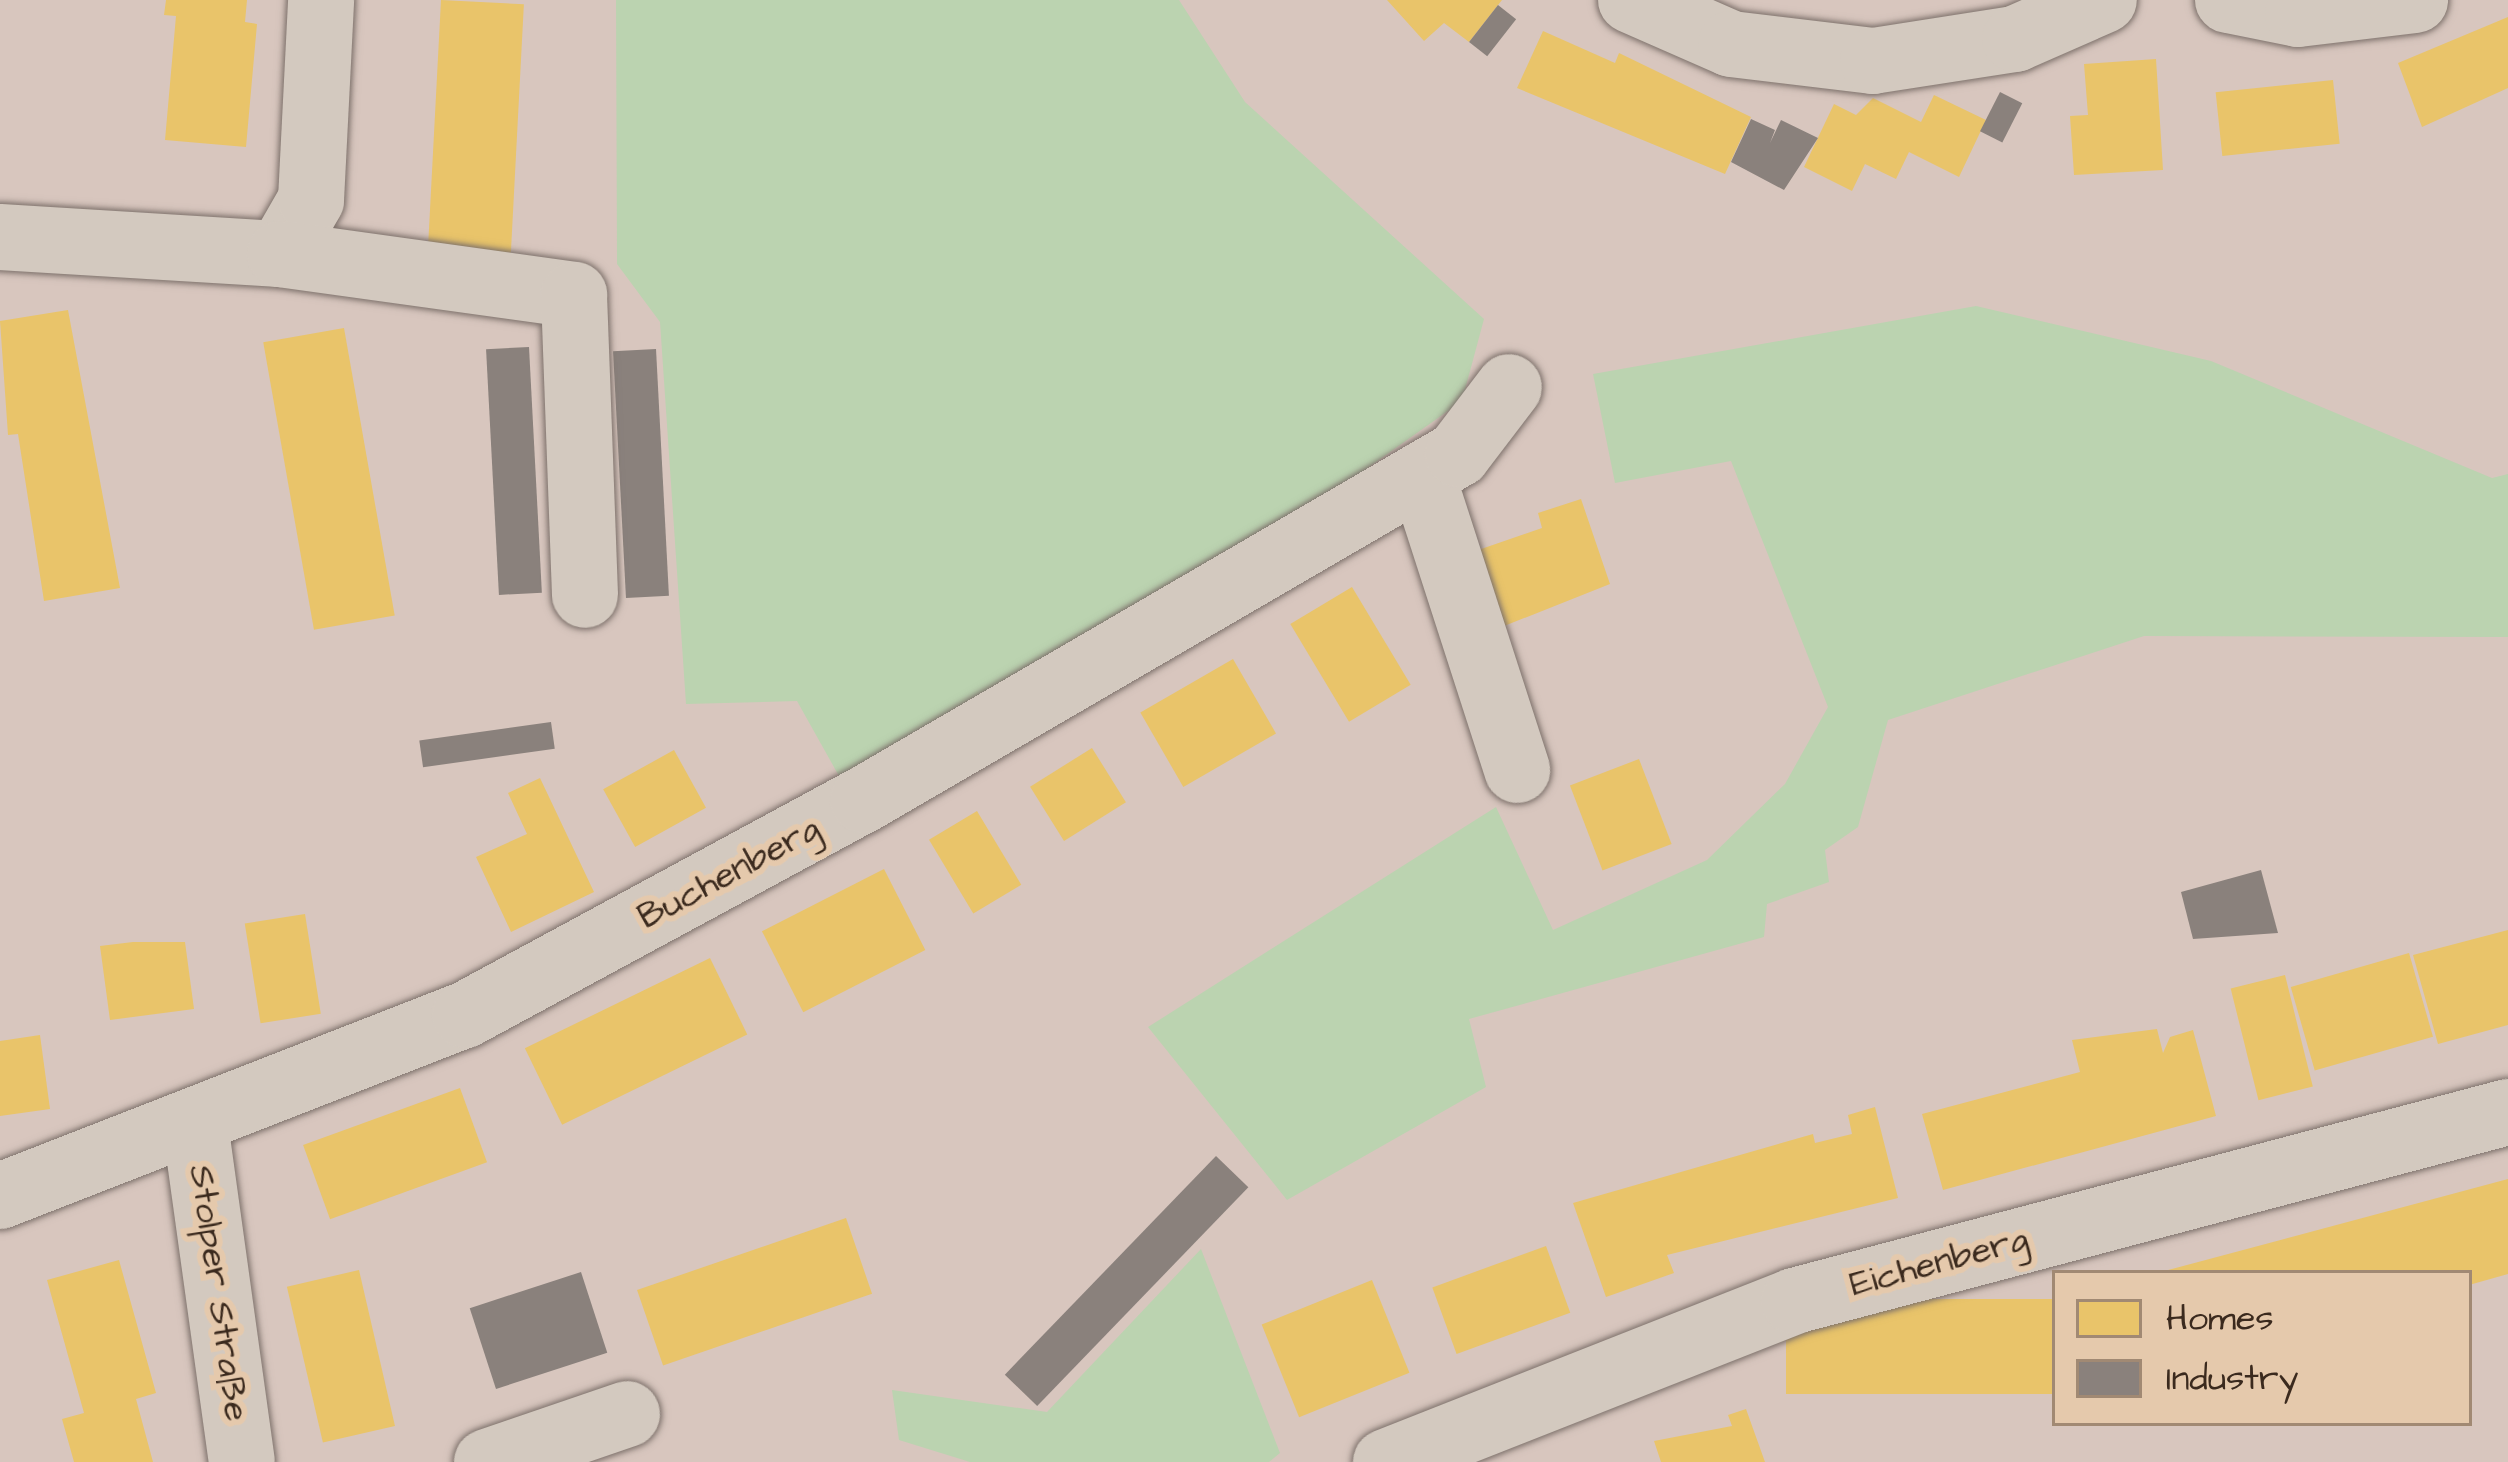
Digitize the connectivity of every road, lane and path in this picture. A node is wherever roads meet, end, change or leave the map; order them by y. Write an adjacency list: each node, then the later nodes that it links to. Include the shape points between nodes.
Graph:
1 (321, 0): 7 (street, via 311,200)
2 (1630, 0): 3 (street, via 1731,44 1873,61 2015,39)
3 (2104, 0)
4 (2228, 0): 5 (street, via 2298,14)
5 (2415, 0)
6 (0, 237): 7 (street)
7 (280, 254): 10 (street, via 574,295)
8 (1509, 387): 9 (street, Buchenberg, via 1457,454)
9 (1422, 476): 11 (street); 13 (street, Buchenberg, via 863,800 465,1015)
10 (585, 595)
11 (1517, 770)
12 (2508, 1112): 18 (street, Eichenberg, via 1794,1301)
13 (195, 1124): 14 (street, Buchenberg); 16 (street, Stolper Straße)
14 (0, 1196)
15 (627, 1414): 17 (street)
16 (242, 1462)
17 (487, 1462)
18 (1386, 1462)

